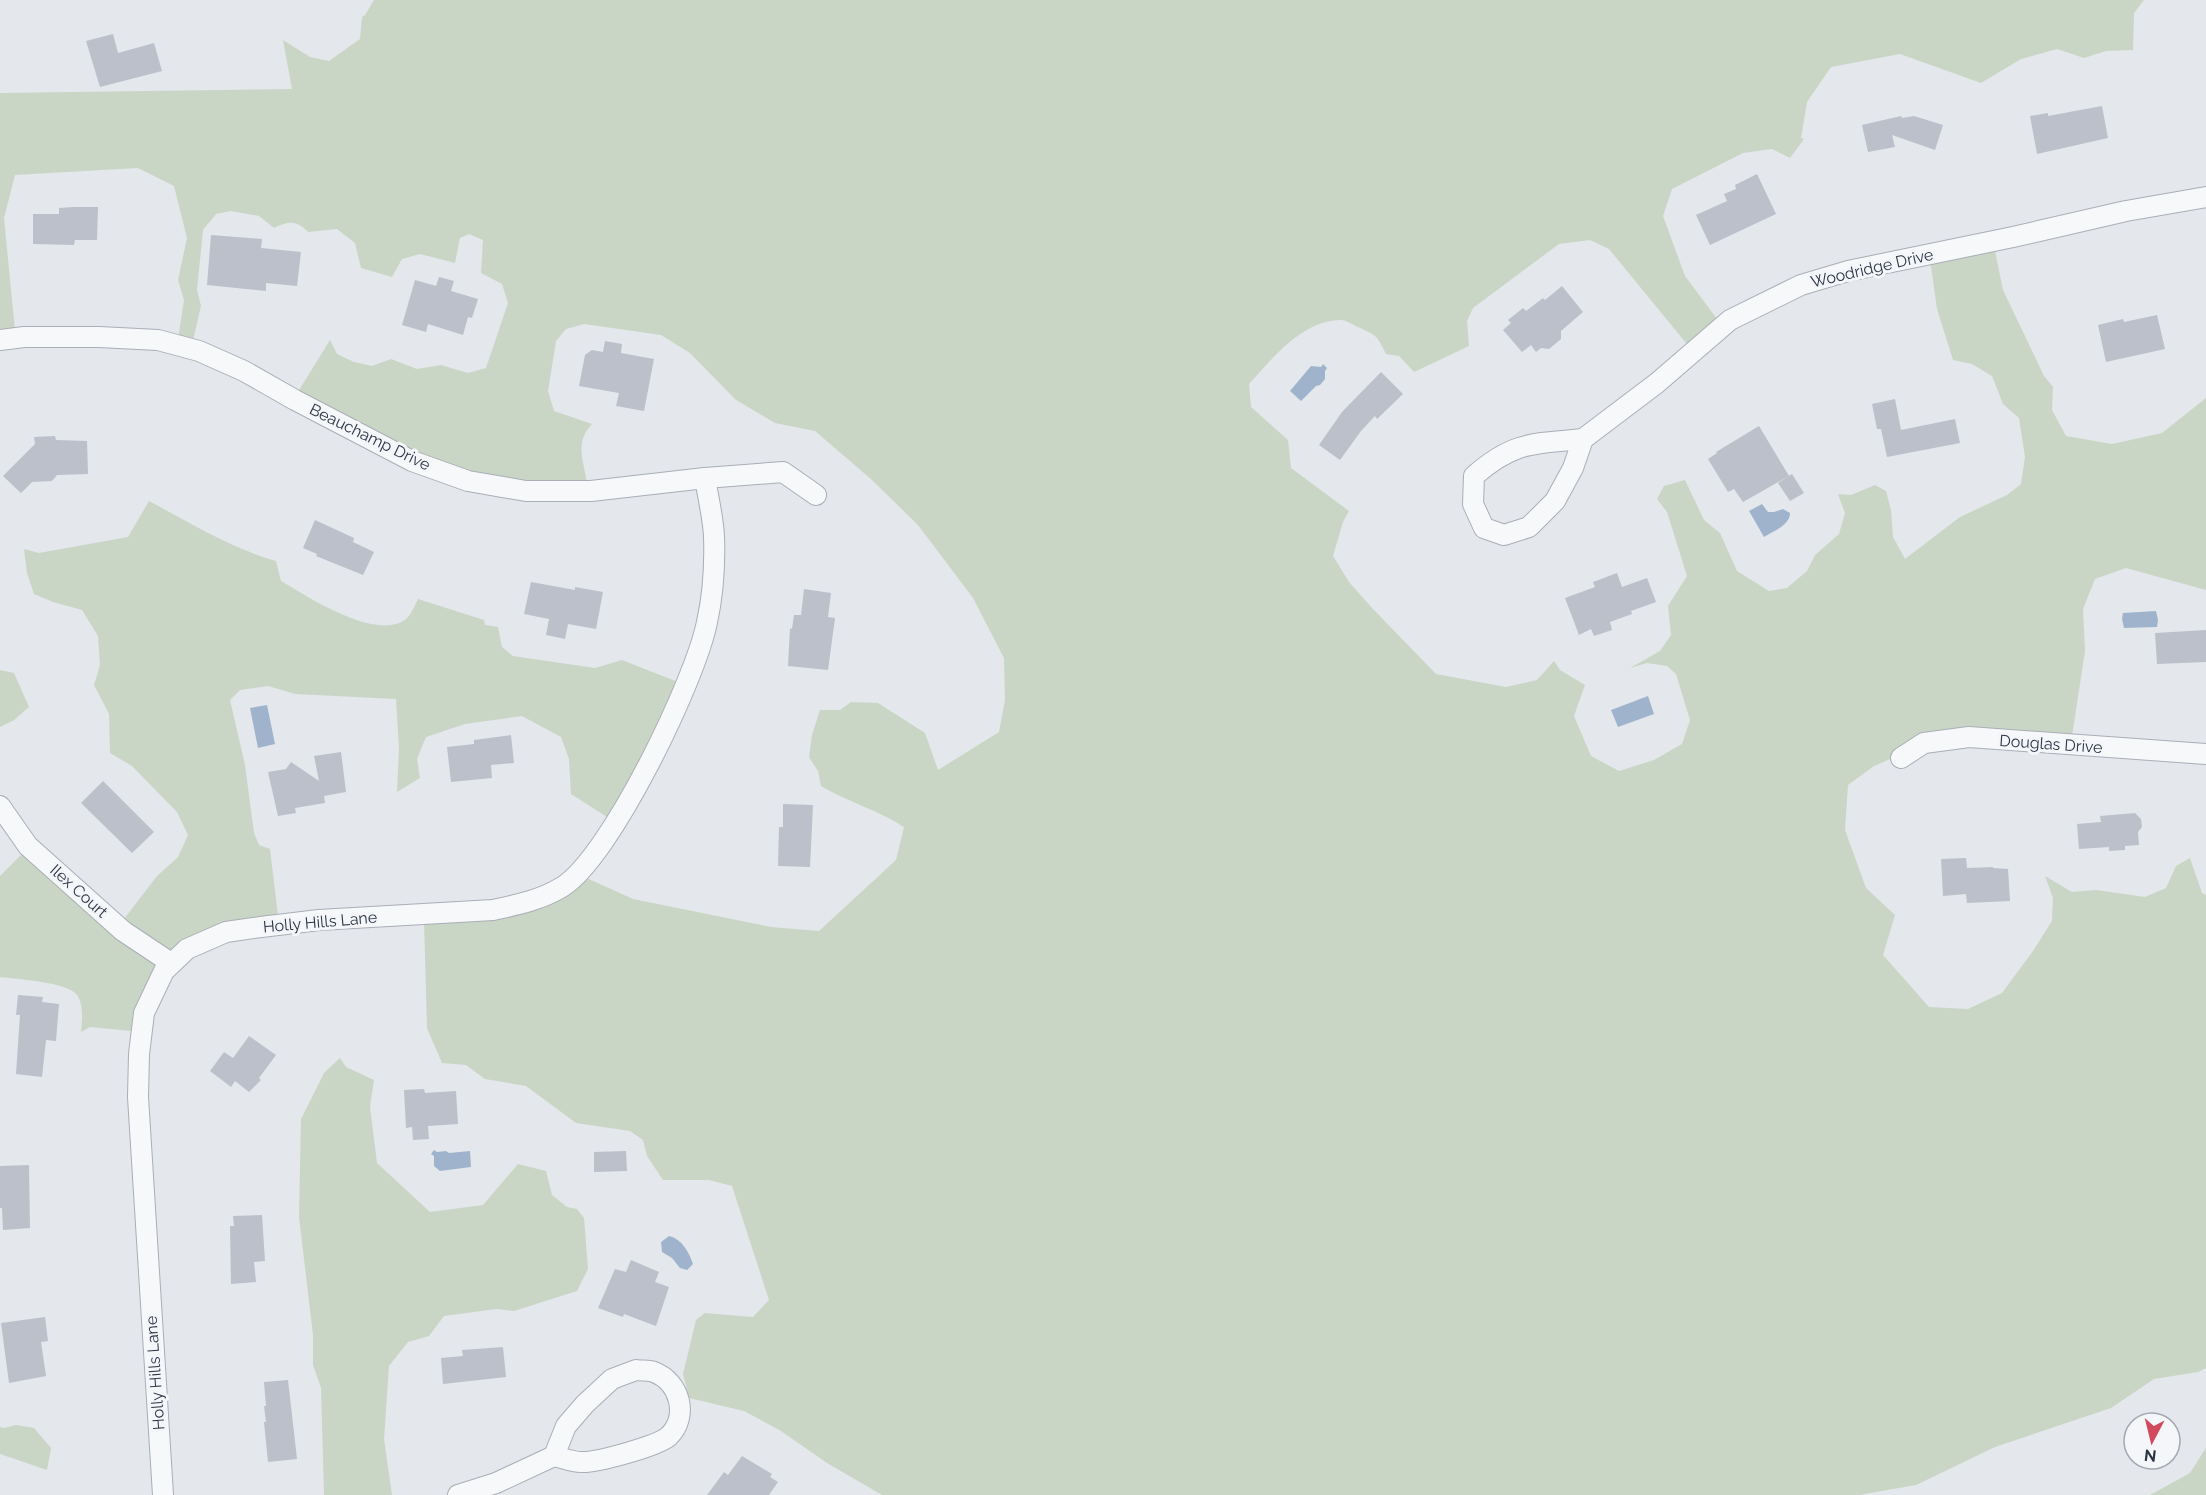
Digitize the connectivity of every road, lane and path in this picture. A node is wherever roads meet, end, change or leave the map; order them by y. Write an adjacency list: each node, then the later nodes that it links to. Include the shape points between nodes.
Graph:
1 (2206, 197): 3 (street, Woodridge Drive, via 1848,271 1801,285 1730,321)
2 (0, 340): 4 (street, Beauchamp Drive, via 123,338 158,340 199,351 411,461 468,481 526,491 591,491)
3 (1583, 439): 3 (street, via 1555,501 1529,527 1504,535 1484,528 1473,504 1474,476 1495,458 1525,444)
4 (705, 478): 5 (street, Beauchamp Drive, via 783,472); 9 (street, Holly Hills Lane, via 714,534 713,579 700,652 657,747 620,816 586,865 563,887 520,905 493,910 318,921 226,932 187,949)
5 (816, 495)
6 (2206, 754): 7 (street, Douglas Drive, via 1969,737 1924,743)
7 (1901, 758)
8 (0, 806): 9 (street, Ilex Court, via 28,846 123,931)
9 (171, 963): 11 (street, Holly Hills Lane, via 144,1013 138,1098)
10 (554, 1456): 10 (street, via 566,1426 612,1379 636,1370 654,1372 673,1385 681,1402 678,1420 668,1436 651,1446 582,1462); 12 (street, via 496,1483)
11 (163, 1495)
12 (458, 1495)

